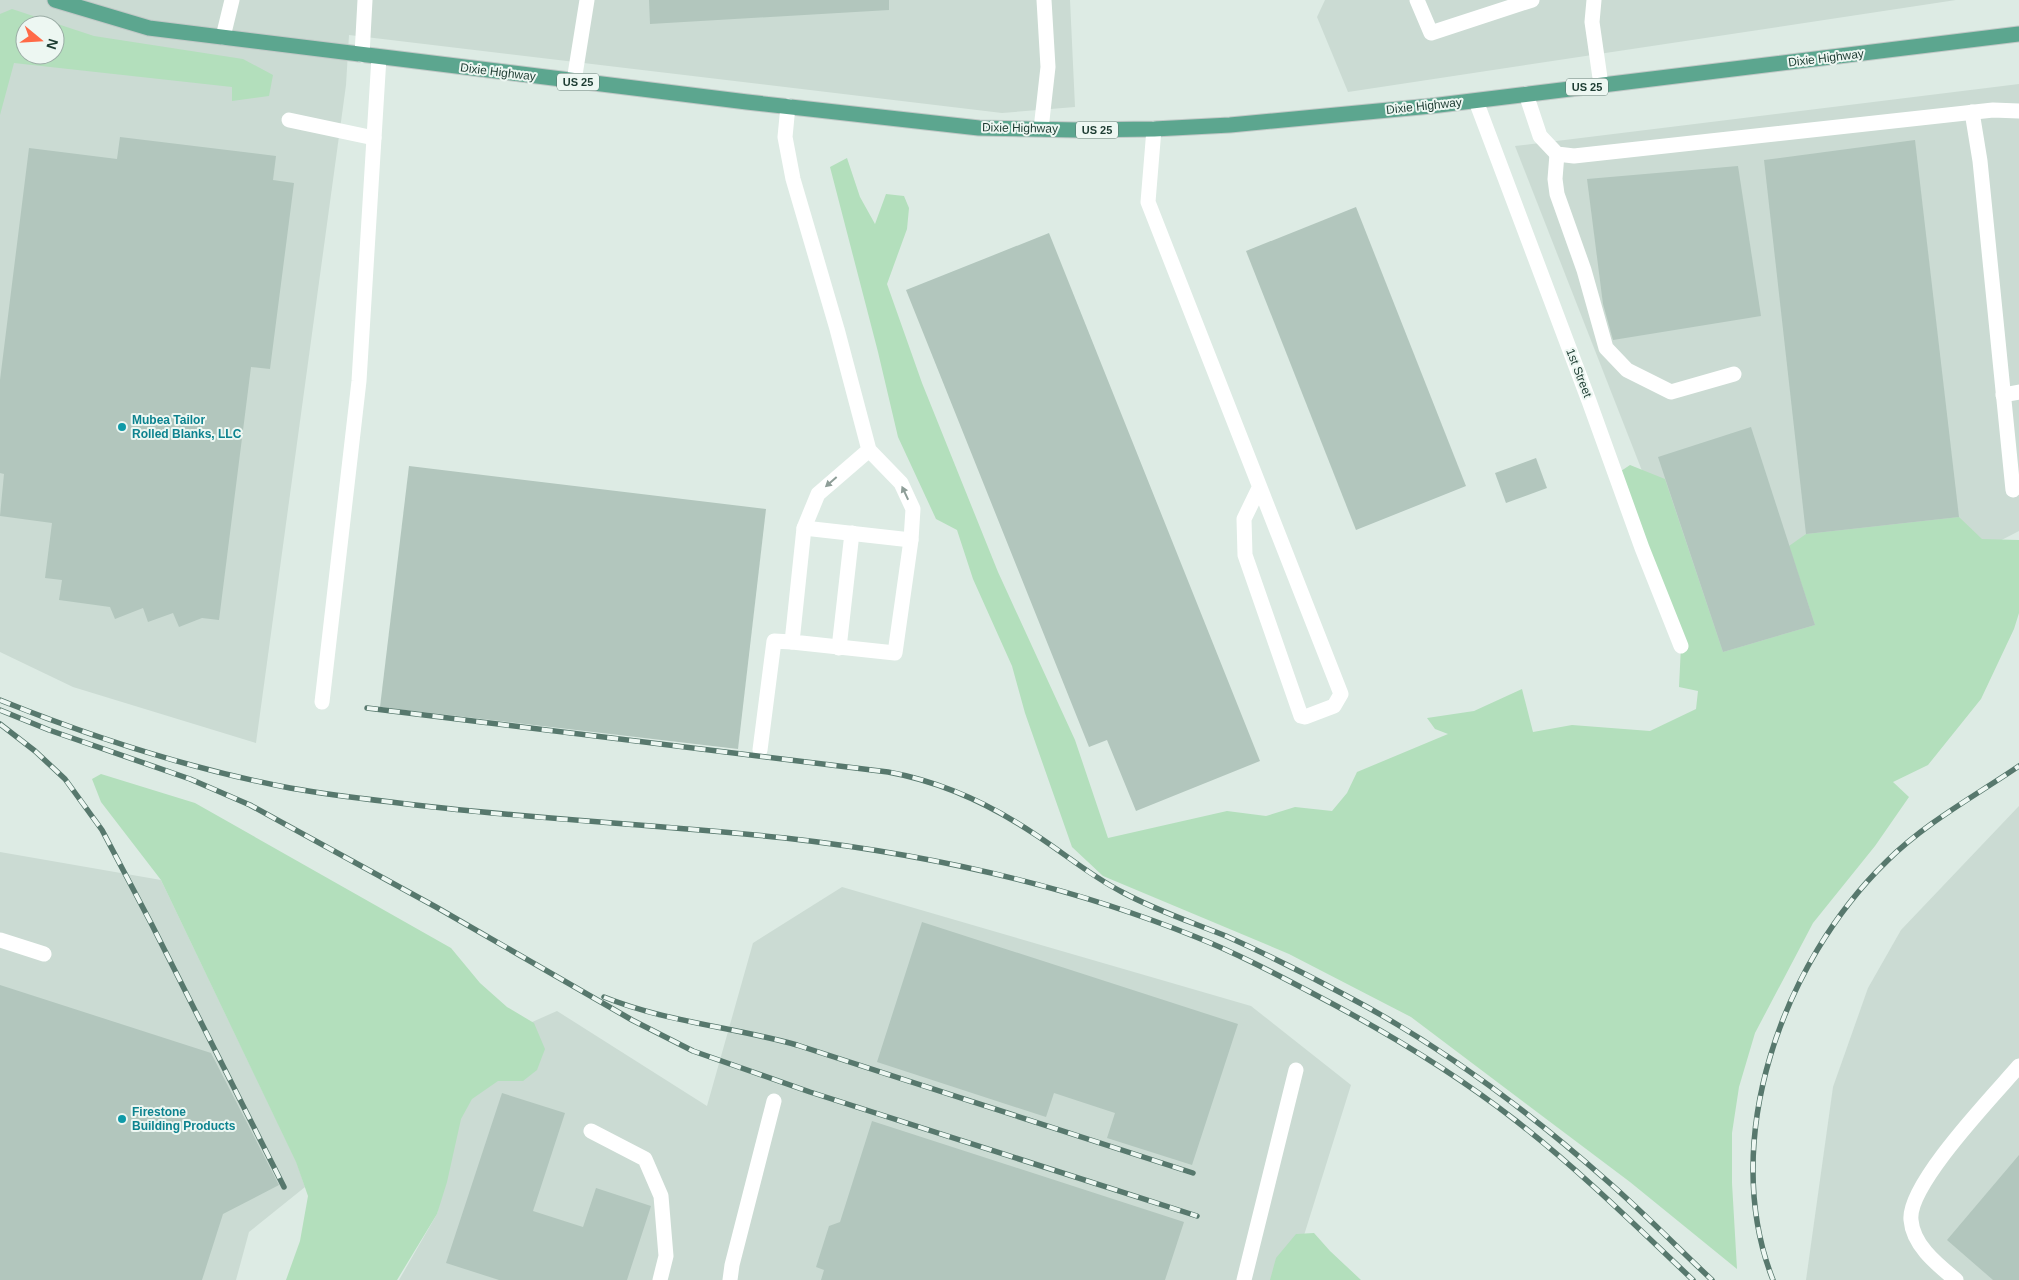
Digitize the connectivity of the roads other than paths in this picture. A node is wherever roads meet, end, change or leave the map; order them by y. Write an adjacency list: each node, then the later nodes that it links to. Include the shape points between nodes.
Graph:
1 (55, 0): 11 (main road, Dixie Highway / US 25, via 149,28)
2 (232, 0): 11 (street)
3 (365, 0): 12 (street)
4 (588, 0): 14 (street)
5 (1044, 0): 22 (street, via 1048,67)
6 (1418, 0): 9 (street, via 1431,33)
7 (1532, 0): 9 (street)
8 (1594, 0): 15 (street, via 1592,22)
9 (1511, 3)
10 (2019, 34): 15 (main road, Dixie Highway / US 25)
11 (223, 37): 12 (main road, Dixie Highway / US 25)
12 (362, 55): 13 (main road, Dixie Highway / US 25)
13 (379, 57): 14 (main road, Dixie Highway / US 25); 24 (street)
14 (574, 81): 18 (main road, Dixie Highway / US 25)
15 (1601, 85): 16 (main road, Dixie Highway / US 25)
16 (1526, 94): 17 (main road, Dixie Highway / US 25); 25 (street, via 1540,136)
17 (1476, 100): 23 (main road, Dixie Highway / US 25, via 1297,119); 36 (street, 1st Street, via 1642,548)
18 (788, 106): 22 (main road, Dixie Highway / US 25, via 979,128); 29 (street, via 785,137 793,179)
19 (2019, 111): 20 (street)
20 (1972, 112): 25 (street, via 1574,156); 28 (street, via 1980,161)
21 (289, 120): 24 (street)
22 (1041, 129): 23 (main road, Dixie Highway / US 25)
23 (1154, 129): 30 (street, via 1148,202)
24 (374, 138): 38 (street, via 359,381)
25 (1556, 154): 26 (street, via 1557,194 1584,270 1606,348 1626,370 1672,392)
26 (1734, 374)
27 (2019, 392): 28 (street)
28 (2003, 394): 31 (street)
29 (868, 450): 32 (street, one-way to 32, via 818,494); 34 (street, one-way to 29, via 913,509 900,483)
30 (1259, 488): 30 (street, via 1340,694 1334,706 1305,717 1301,716 1245,555 1244,519)
31 (2013, 490)
32 (804, 528): 33 (street); 35 (street)
33 (852, 533): 34 (street); 37 (street)
34 (912, 540): 37 (street, via 895,652)
35 (792, 642): 37 (street); 39 (street, via 774,641)
36 (1682, 646)
37 (838, 648)
38 (322, 702)
39 (760, 750)
40 (0, 940): 41 (street)
41 (44, 954)
42 (2019, 1066): 49 (street, via 1934,1166 1916,1196 1910,1220 1918,1243)
43 (1296, 1070): 48 (street)
44 (774, 1101): 47 (street)
45 (591, 1131): 46 (street, via 644,1159 661,1196 666,1256)
46 (660, 1280)
47 (730, 1280)
48 (1244, 1280)
49 (1956, 1280)

